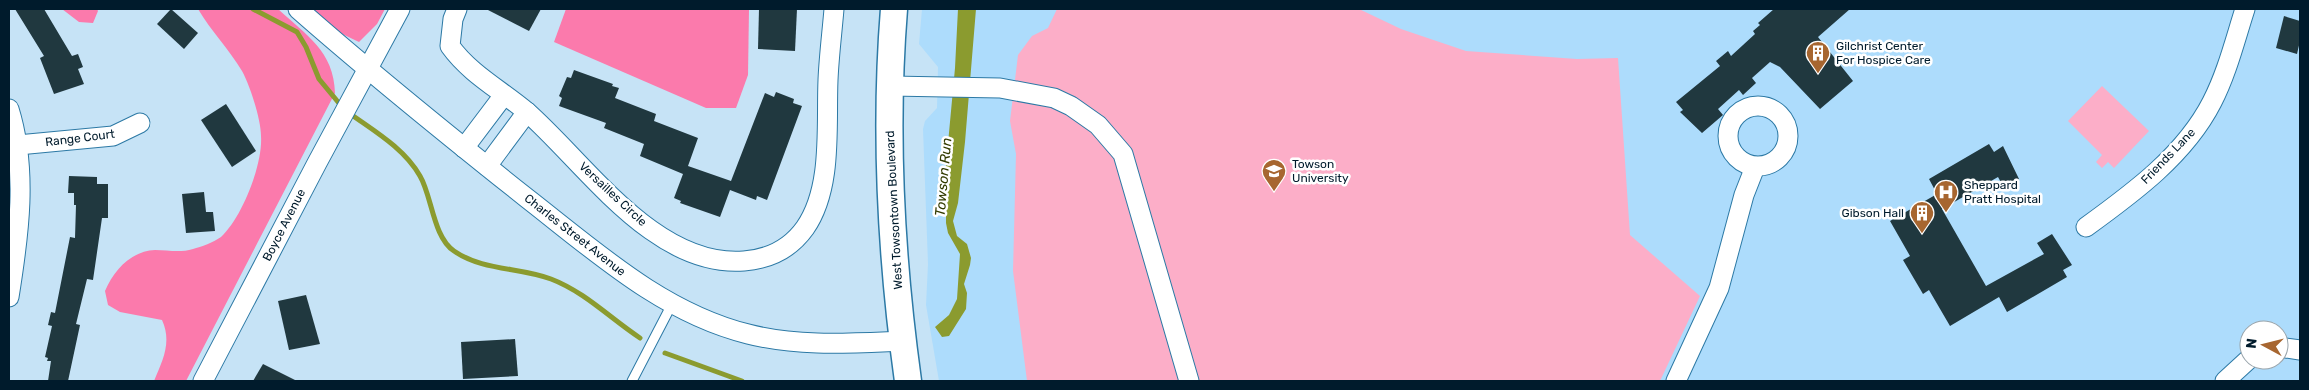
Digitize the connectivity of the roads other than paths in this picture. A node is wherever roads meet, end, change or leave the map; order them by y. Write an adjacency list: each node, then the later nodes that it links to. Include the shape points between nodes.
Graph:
1 (298, 9): 7 (street, Charles Street Avenue)
2 (400, 9): 7 (street, Boyce Avenue)
3 (457, 9): 9 (street, Versailles Circle, via 450,46 460,60)
4 (834, 9): 11 (street, Versailles Circle, via 826,157 818,199 806,227 789,246 771,257 730,262 709,259 671,243 633,216)
5 (894, 9): 8 (main road, West Towsontown Boulevard)
6 (2245, 9): 17 (street, Friends Lane, via 2220,85 2195,129 2146,181)
7 (368, 71): 14 (street, Charles Street Avenue); 22 (street, Boyce Avenue)
8 (891, 86): 20 (main road, West Towsontown Boulevard, via 892,231); 25 (street, via 1000,88 1054,98 1098,125 1123,154)
9 (504, 94): 11 (street, Versailles Circle); 14 (street)
10 (9, 110): 13 (street)
11 (527, 112): 15 (street)
12 (140, 123): 13 (street, Range Court, via 113,136)
13 (18, 144): 18 (street, via 18,246)
14 (464, 148): 15 (street, Charles Street Avenue)
15 (487, 166): 19 (street, Charles Street Avenue, via 622,272)
16 (1755, 167): 26 (street, via 1744,195 1719,288)
17 (2086, 227)
18 (9, 296)
19 (672, 304): 20 (street, Charles Street Avenue, via 723,326 778,340); 23 (lane)
20 (903, 341): 24 (main road, West Towsontown Boulevard)
21 (2239, 368): 27 (street)
22 (203, 381)
23 (632, 381)
24 (908, 381)
25 (1189, 381)
26 (1676, 381)
27 (2225, 381)

